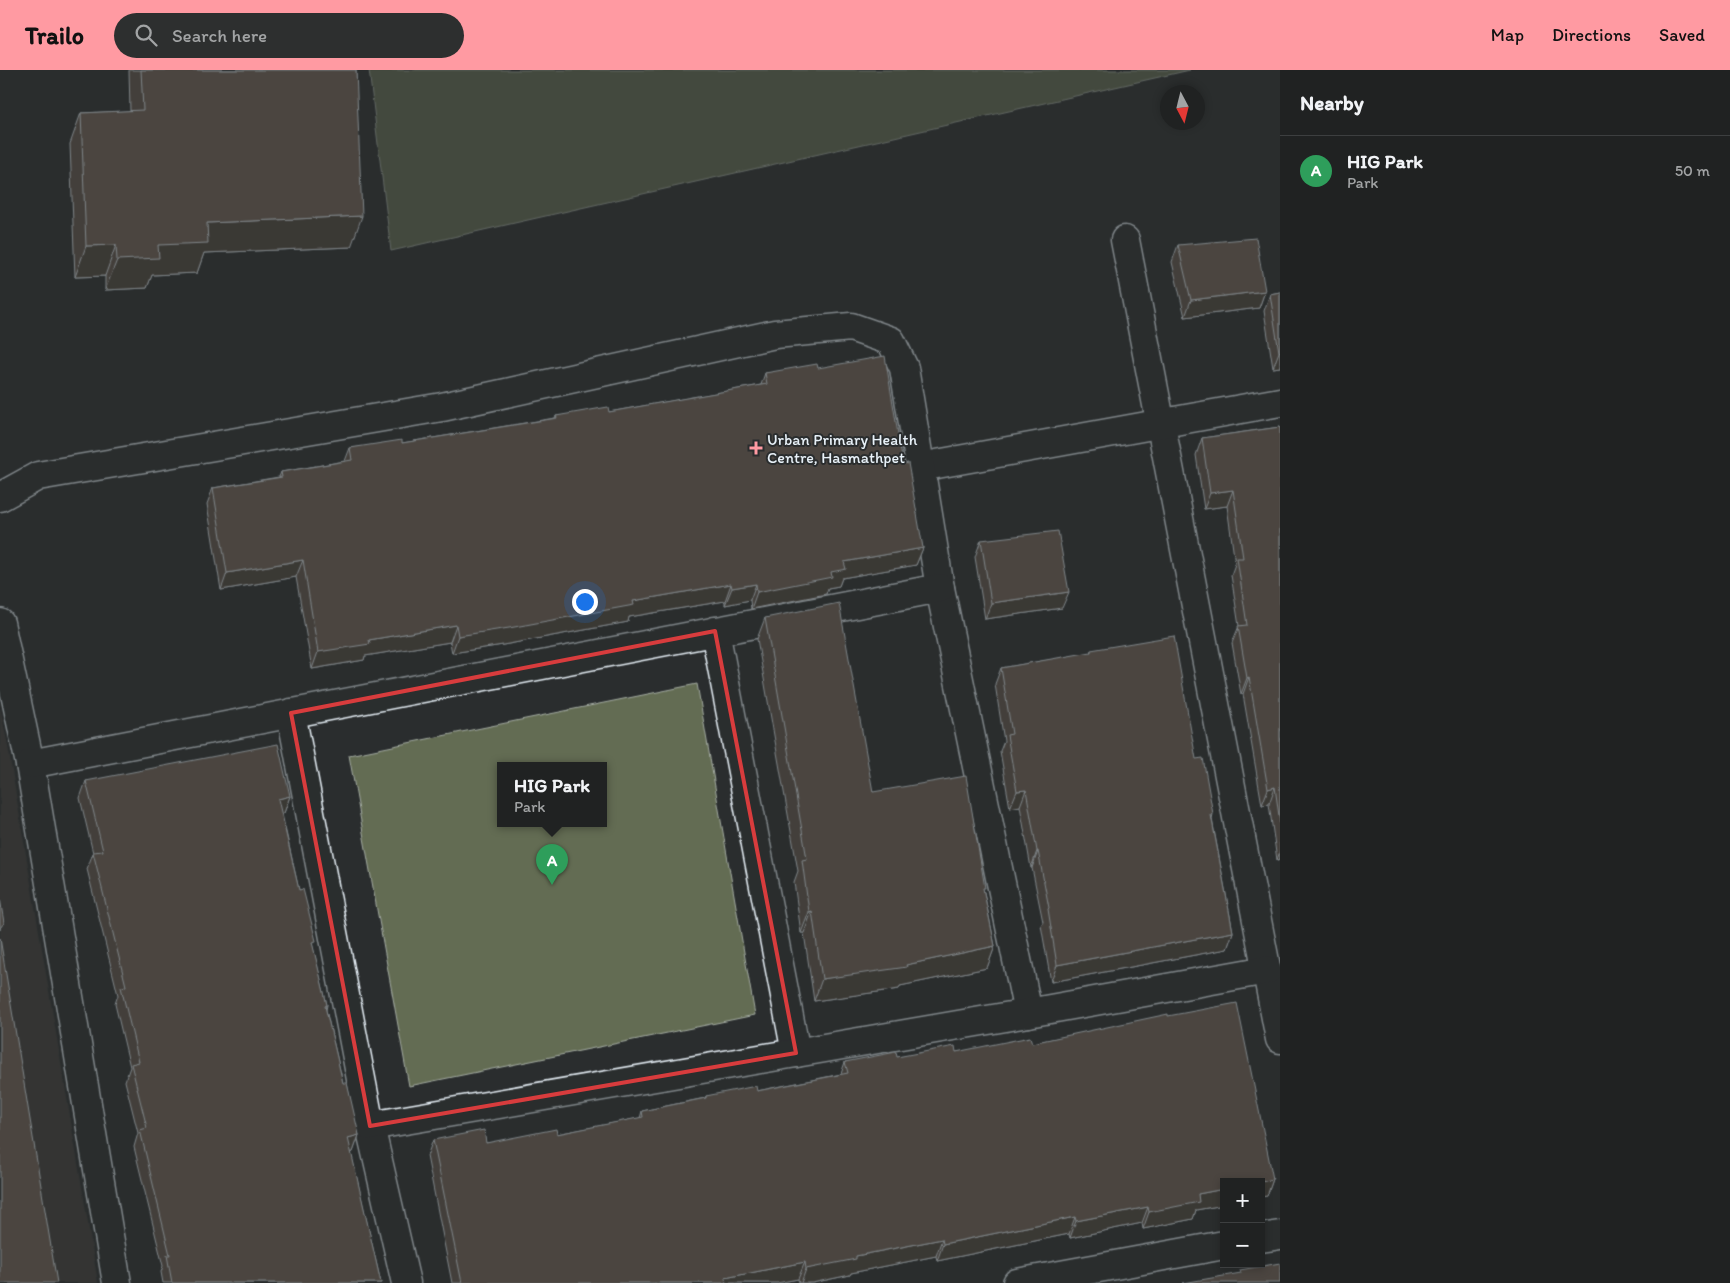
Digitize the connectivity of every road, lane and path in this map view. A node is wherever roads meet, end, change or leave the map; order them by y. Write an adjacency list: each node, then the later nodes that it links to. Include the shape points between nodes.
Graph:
1 (1125, 240): 3 (street)
2 (1280, 402): 3 (street)
3 (1160, 424): 4 (street); 11 (street)
4 (920, 467): 5 (street, via 904,368 891,341 851,327 775,334 442,407 38,476); 6 (street)
5 (0, 497)
6 (940, 588): 8 (street); 12 (street)
7 (0, 623): 10 (street)
8 (715, 631): 9 (street); 14 (street)
9 (291, 713): 10 (street); 15 (street)
10 (30, 764): 19 (street)
11 (1267, 970): 12 (street); 13 (street)
12 (1028, 1013): 14 (street)
13 (1280, 1039)
14 (796, 1052): 15 (street)
15 (370, 1126): 20 (street)
16 (1280, 1235): 17 (street)
17 (1265, 1237)
18 (1220, 1246): 21 (street)
19 (117, 1283)
20 (406, 1283)
21 (1017, 1283)

